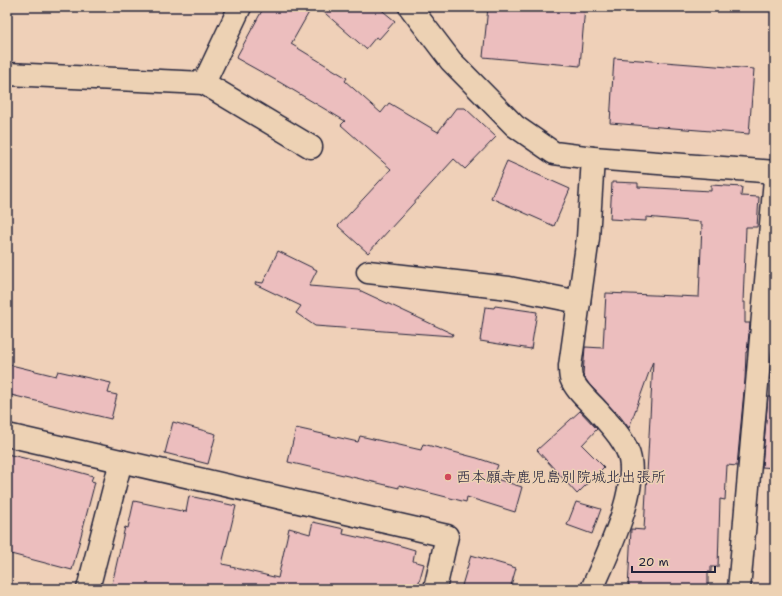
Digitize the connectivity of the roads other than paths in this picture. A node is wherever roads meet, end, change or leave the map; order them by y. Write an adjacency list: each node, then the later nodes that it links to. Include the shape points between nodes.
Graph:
1 (240, 7): 4 (street)
2 (410, 7): 6 (street, via 451,61 515,126 554,153)
3 (7, 74): 4 (street)
4 (204, 83): 5 (street)
5 (311, 147)
6 (593, 158): 7 (street); 10 (street, via 588,238)
7 (775, 172)
8 (775, 179): 16 (street)
9 (368, 272): 10 (street, via 510,288)
10 (580, 302): 15 (street, via 570,366 571,377 576,387 619,434 628,451 632,468 619,527)
11 (7, 435): 12 (street)
12 (121, 461): 13 (street); 14 (street, via 447,536)
13 (88, 589)
14 (435, 589)
15 (592, 589)
16 (739, 589)

